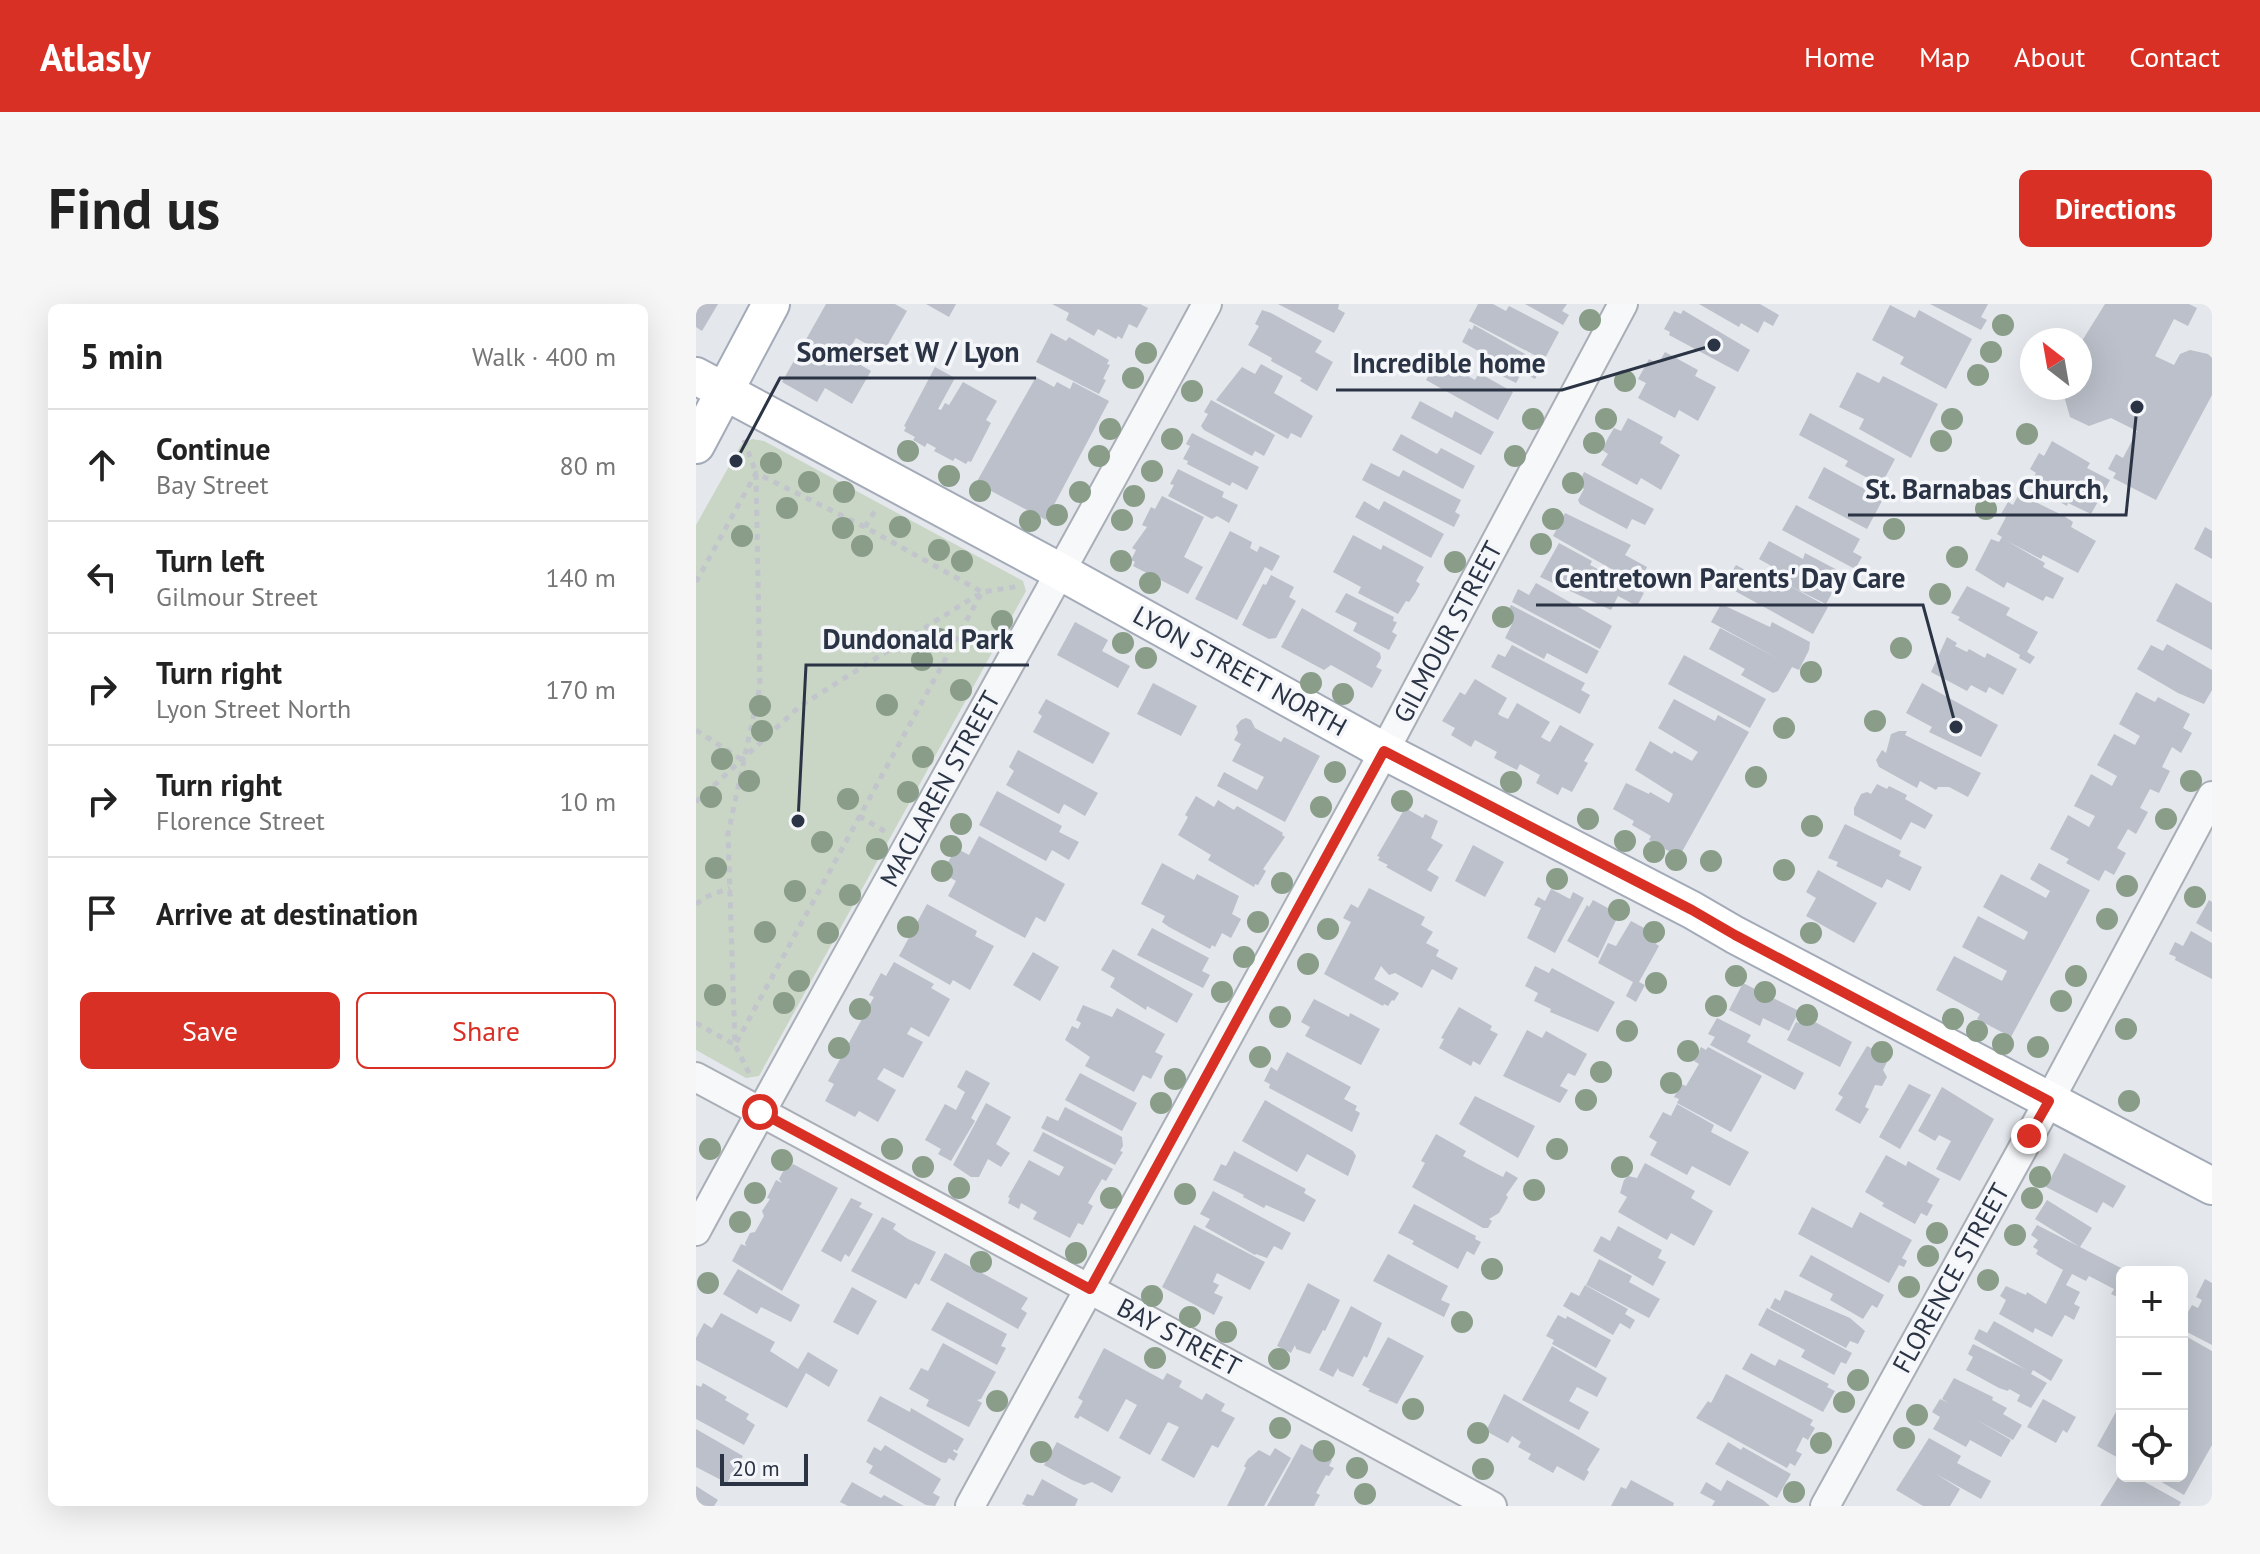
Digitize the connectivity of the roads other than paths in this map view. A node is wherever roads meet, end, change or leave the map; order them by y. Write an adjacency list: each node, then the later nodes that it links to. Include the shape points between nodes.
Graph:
1 (771, 304): 4 (main road)
2 (1207, 304): 6 (street, MACLAREN STREET)
3 (1623, 304): 7 (street, GILMOUR STREET)
4 (710, 384): 5 (main road); 6 (main road, LYON STREET NORTH)
5 (696, 445)
6 (1045, 578): 7 (main road, LYON STREET NORTH); 11 (street, MACLAREN STREET)
7 (1384, 751): 10 (main road, LYON STREET NORTH); 14 (street, GILMOUR STREET)
8 (2212, 796): 10 (street, FLORENCE STREET)
9 (696, 1077): 11 (street, BAY STREET)
10 (2049, 1101): 12 (main road, LYON STREET NORTH); 17 (street, FLORENCE STREET)
11 (760, 1112): 13 (street, MACLAREN STREET); 14 (street, BAY STREET)
12 (2212, 1186)
13 (696, 1231)
14 (1090, 1289): 15 (street, GILMOUR STREET); 16 (street, BAY STREET)
15 (970, 1506)
16 (1492, 1506)
17 (1825, 1506)

